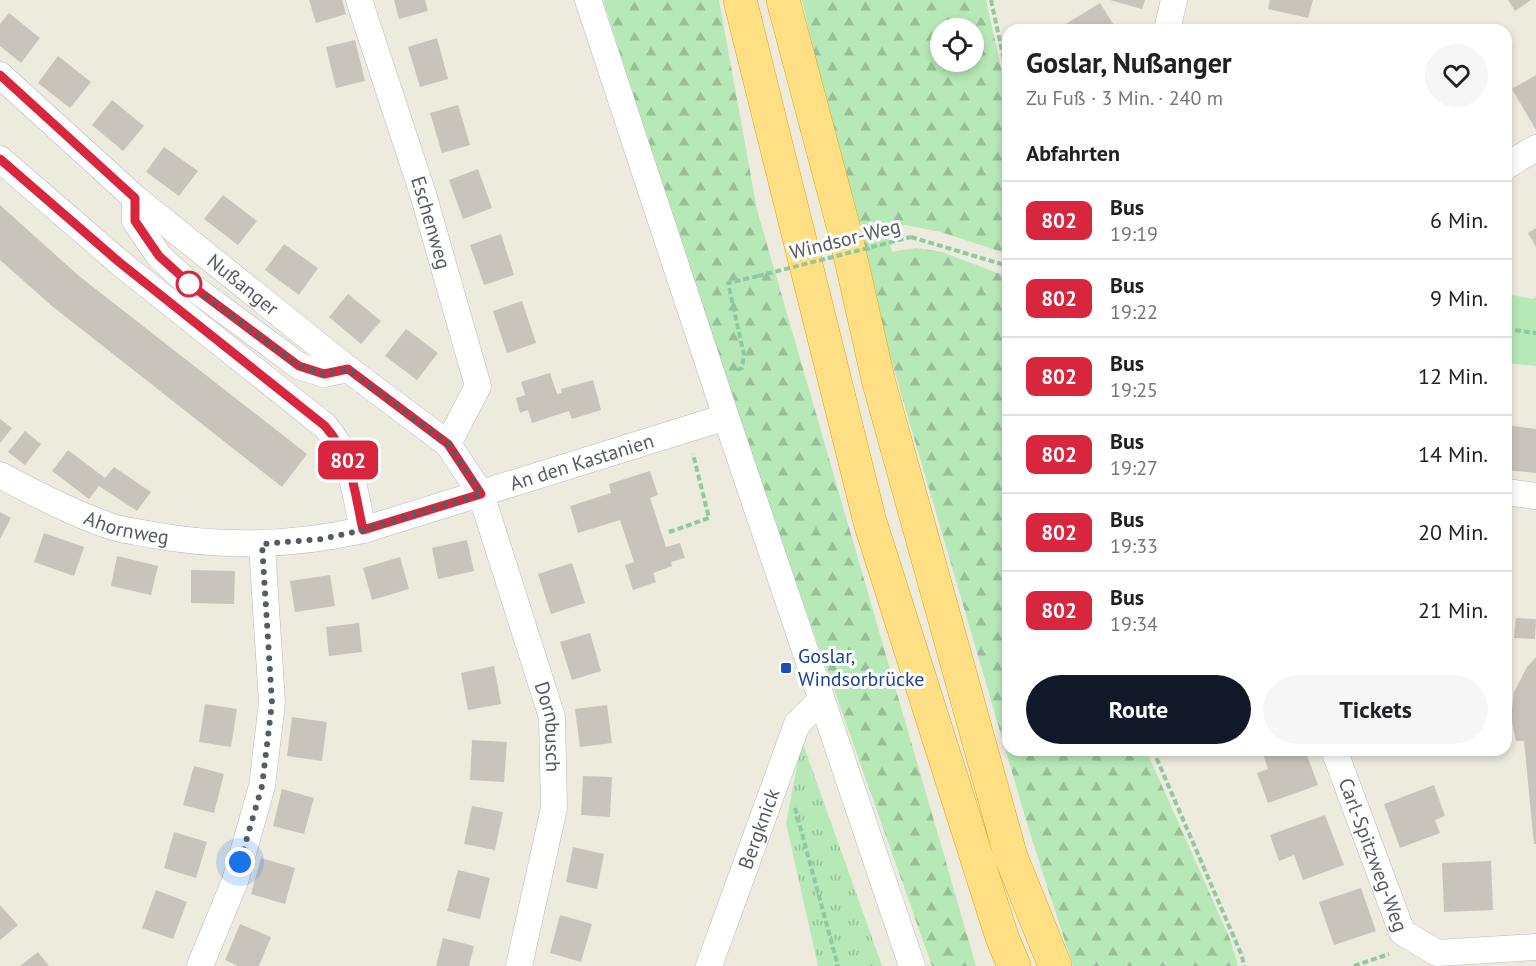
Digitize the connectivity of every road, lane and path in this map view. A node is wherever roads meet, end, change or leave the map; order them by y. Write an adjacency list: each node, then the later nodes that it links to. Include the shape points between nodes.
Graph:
1 (359, 0): 19 (street, Eschenweg, via 423,194 478,386)
2 (588, 0): 17 (street)
3 (740, 0): 37 (highway, via 870,522)
4 (783, 0): 38 (highway, via 845,233 879,383 1011,857)
5 (992, 0): 8 (path)
6 (1174, 0): 7 (street)
7 (1168, 24)
8 (1002, 49)
9 (0, 75): 19 (street, Nußanger, via 135,198)
10 (1536, 148): 12 (street)
11 (0, 159): 24 (street, via 119,262 325,426 339,441 349,462)
12 (1512, 162)
13 (1002, 264): 14 (path, Windsor-Weg, bridge, via 911,237)
14 (758, 276)
15 (1512, 330): 16 (path)
16 (1536, 333)
17 (726, 417): 18 (street, An den Kastanien); 27 (street)
18 (687, 430): 22 (street, An den Kastanien); 25 (path, via 709,518)
19 (448, 444): 22 (street, Nußanger)
20 (0, 475): 26 (street, Ahornweg, via 113,527 193,542)
21 (1512, 493): 23 (street)
22 (481, 494): 24 (street, An den Kastanien); 33 (street, Dornbusch, via 552,717 554,808)
23 (1536, 496)
24 (363, 530): 26 (street, An den Kastanien, via 322,539)
25 (669, 531)
26 (262, 544): 32 (street, via 272,703 262,786 235,881)
27 (821, 700): 30 (street, Bergknick, via 797,724); 36 (street)
28 (1156, 756): 39 (path)
29 (1336, 756): 31 (street, Carl-Spitzweg-Weg, via 1402,932 1437,953)
30 (777, 778): 34 (street, Bergknick); 35 (path, via 795,808)
31 (1536, 947)
32 (200, 966)
33 (519, 966)
34 (709, 966)
35 (838, 966)
36 (912, 966)
37 (1014, 966)
38 (1055, 966)
39 (1244, 966)

